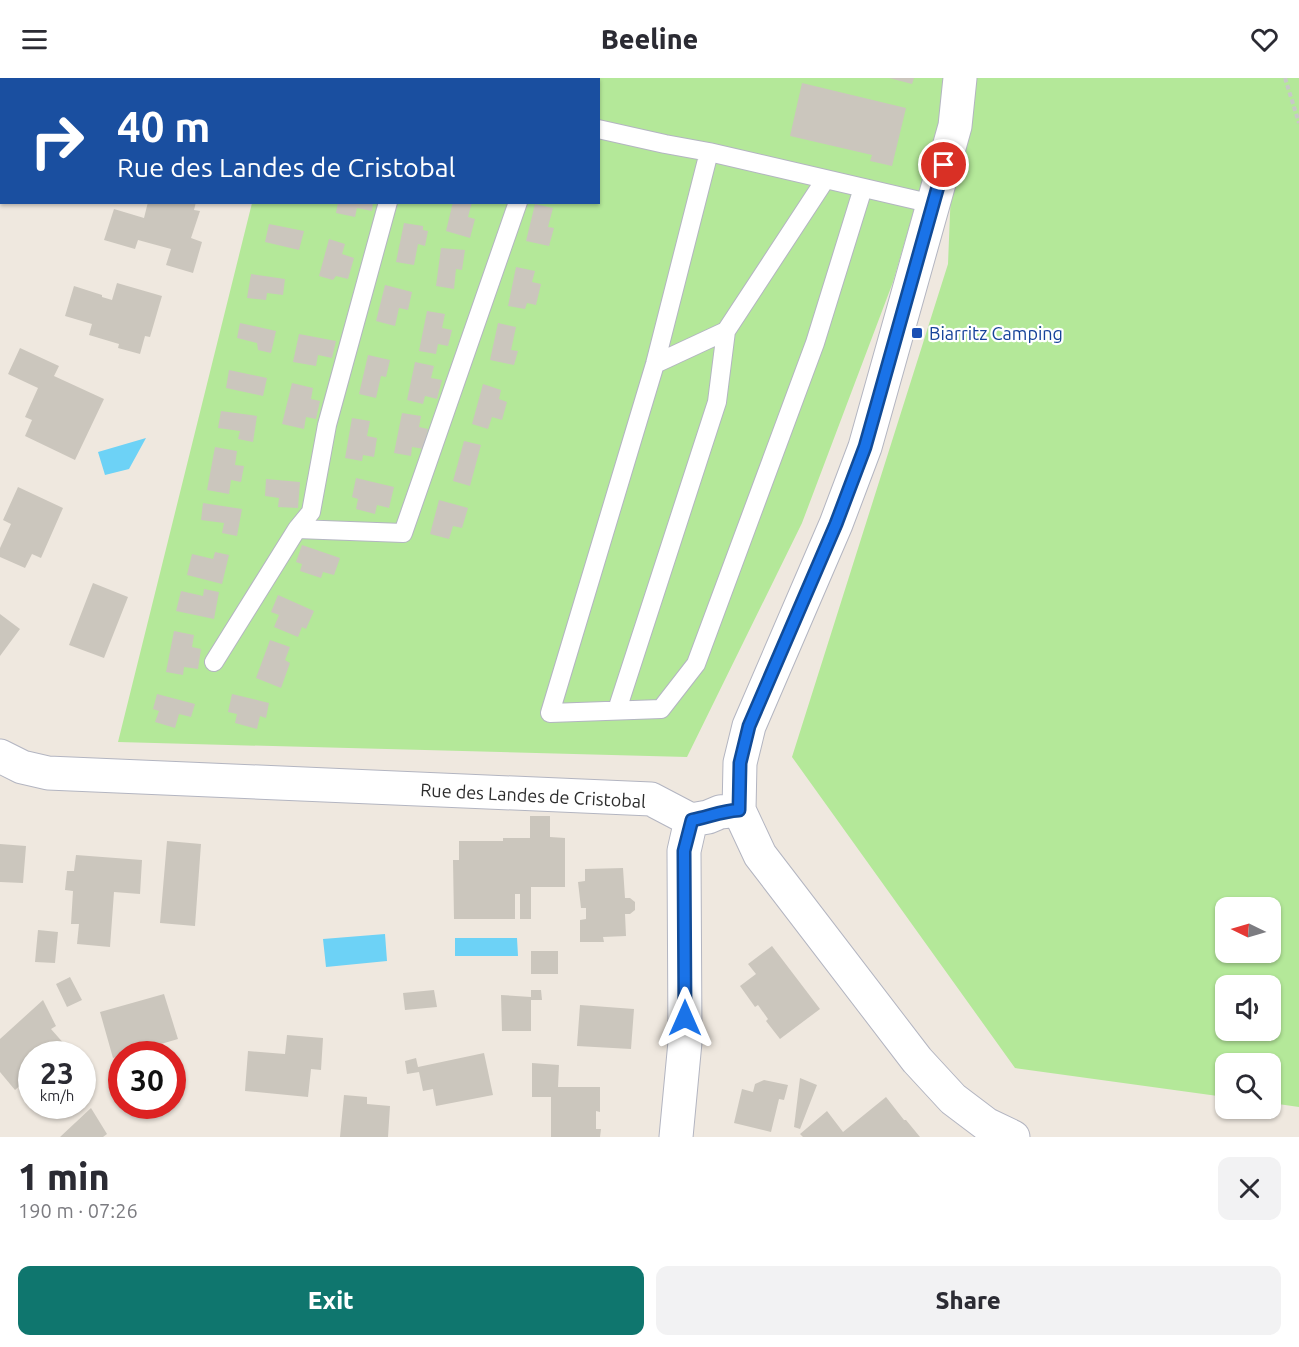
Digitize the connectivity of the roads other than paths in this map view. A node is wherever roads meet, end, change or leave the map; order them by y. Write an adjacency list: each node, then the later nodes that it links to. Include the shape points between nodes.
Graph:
1 (960, 78): 8 (street, via 955,126)
2 (600, 129): 3 (lane)
3 (709, 152): 4 (lane); 10 (lane)
4 (825, 180): 5 (lane); 9 (lane)
5 (863, 188): 8 (lane); 13 (lane, via 815,343 696,664 661,710)
6 (387, 204): 11 (lane, via 327,425 311,512)
7 (517, 204): 11 (lane, via 403,533)
8 (933, 204): 15 (street, via 865,447 749,726 740,763)
9 (726, 331): 10 (lane); 13 (lane, via 717,402)
10 (655, 364): 13 (lane, via 550,713)
11 (297, 529): 12 (lane)
12 (214, 662)
13 (617, 711)
14 (0, 756): 16 (street, Rue des Landes de Cristobal, via 22,768 48,773 651,799)
15 (739, 810): 16 (street); 18 (street, via 760,855 917,1060 953,1099 986,1124)
16 (692, 820): 17 (street, via 684,851 685,1042)
17 (676, 1137)
18 (1013, 1137)

